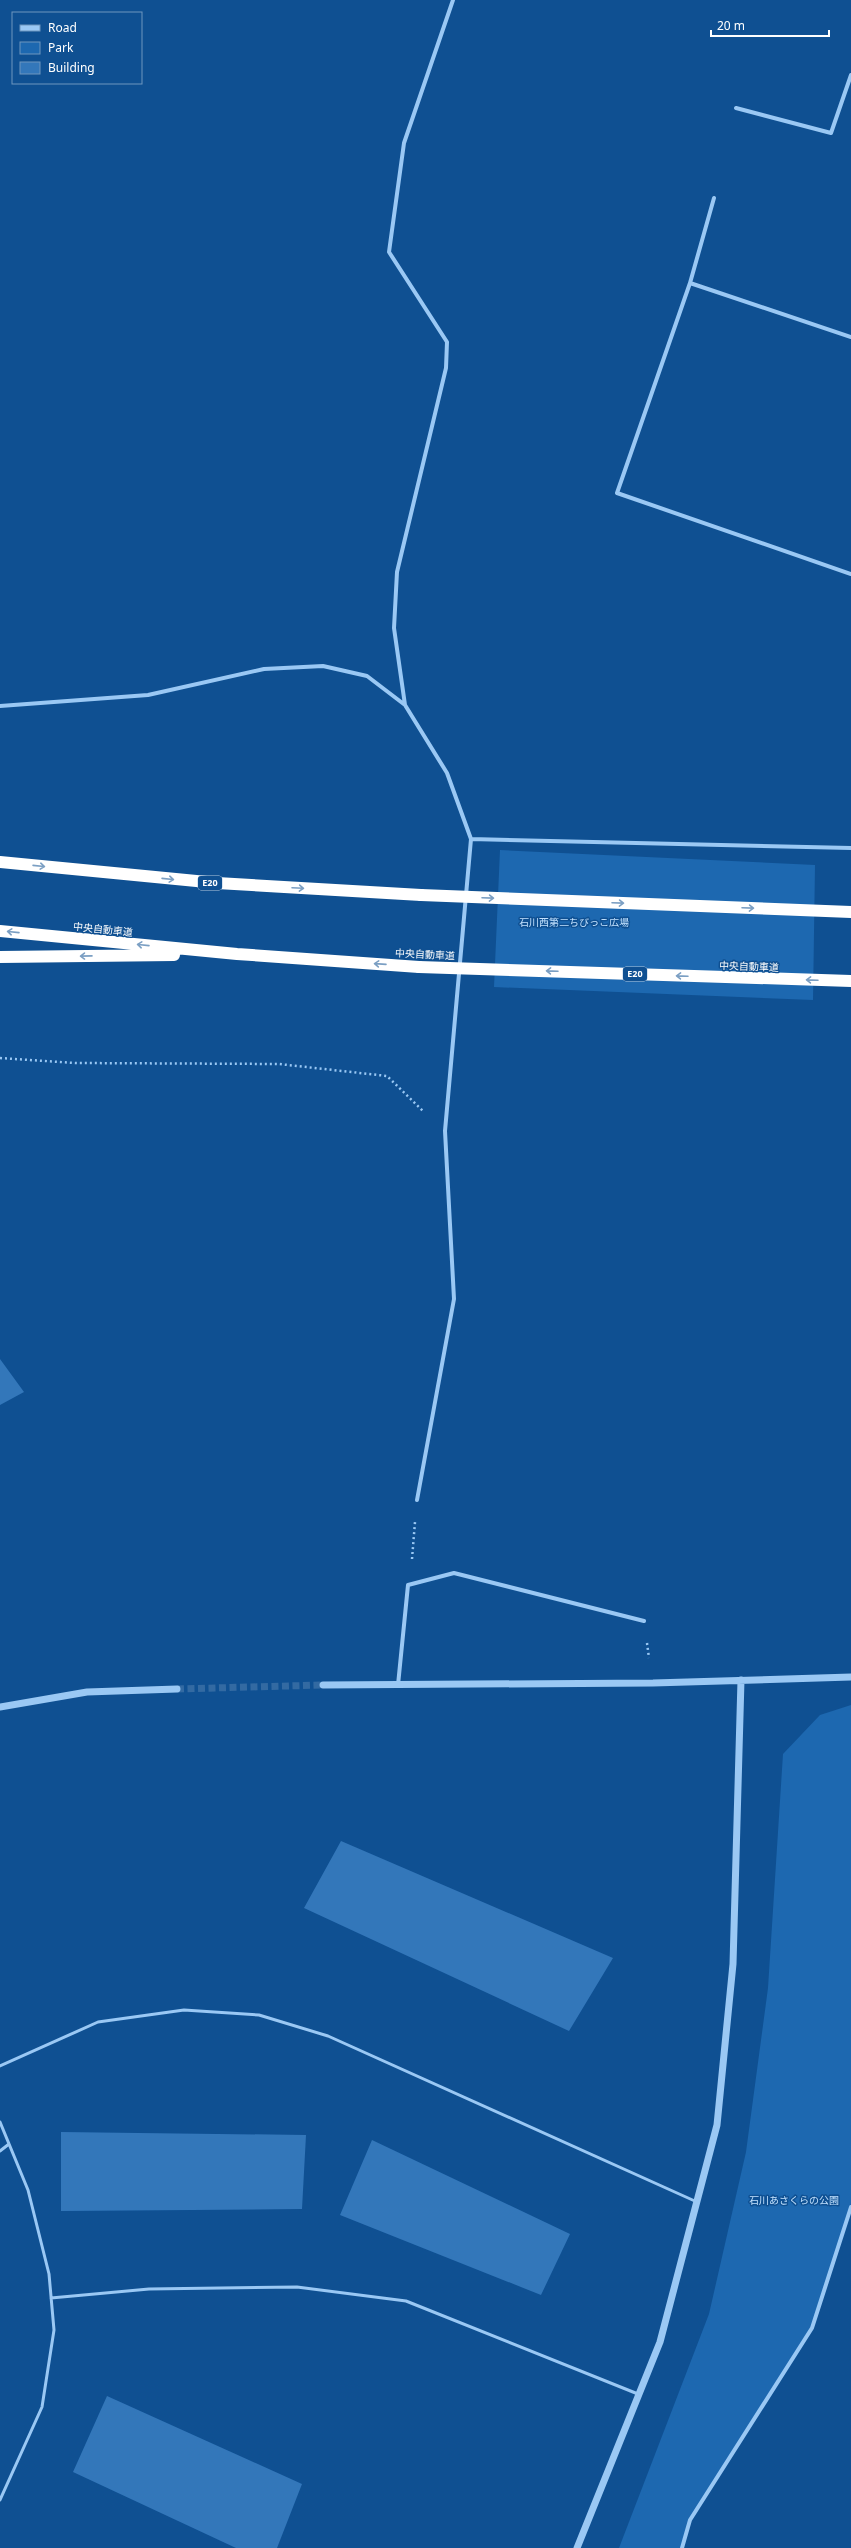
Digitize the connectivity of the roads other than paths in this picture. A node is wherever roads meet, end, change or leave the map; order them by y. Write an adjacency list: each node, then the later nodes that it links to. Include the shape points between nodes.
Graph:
1 (453, 0): 8 (street, via 404,143 389,252 447,342 446,368 397,572 394,628)
2 (851, 75): 3 (street, via 830,133)
3 (736, 108)
4 (714, 198): 5 (street)
5 (690, 283): 6 (street); 7 (street, via 617,493)
6 (851, 337)
7 (851, 574)
8 (405, 705): 9 (street, via 367,676 323,666 264,669 148,695); 10 (street, via 447,773)
9 (0, 706)
10 (472, 839): 11 (street); 18 (street, via 445,1131 454,1298)
11 (851, 848)
12 (0, 862): 13 (highway, E20, one-way to 13, bridge, via 217,883 421,895)
13 (851, 912)
14 (0, 931): 15 (highway, 中央自動車道 / E20, one-way to 14)
15 (237, 954): 16 (highway, one-way to 16); 17 (highway, 中央自動車道 / E20, one-way to 15, bridge, via 418,967)
16 (0, 957)
17 (851, 981)
18 (417, 1500)
19 (644, 1621): 23 (street, via 454,1573 408,1585)
20 (851, 1677): 21 (street)
21 (741, 1680): 23 (street); 30 (street, via 733,1964 717,2125)
22 (323, 1685): 23 (street)
23 (398, 1685)
24 (177, 1689): 25 (street, via 87,1692)
25 (0, 1707)
26 (0, 2066): 30 (lane, via 98,2022 184,2010 259,2015 328,2036)
27 (0, 2122): 28 (lane)
28 (9, 2144): 29 (lane); 32 (lane, via 28,2190 49,2274)
29 (0, 2150)
30 (697, 2202): 33 (street, via 660,2342)
31 (851, 2207): 36 (street, via 812,2328 690,2520)
32 (51, 2298): 33 (lane, via 149,2289 297,2287 406,2301); 34 (lane, via 54,2330 42,2407)
33 (639, 2394): 35 (street)
34 (0, 2500)
35 (577, 2548)
36 (682, 2548)

